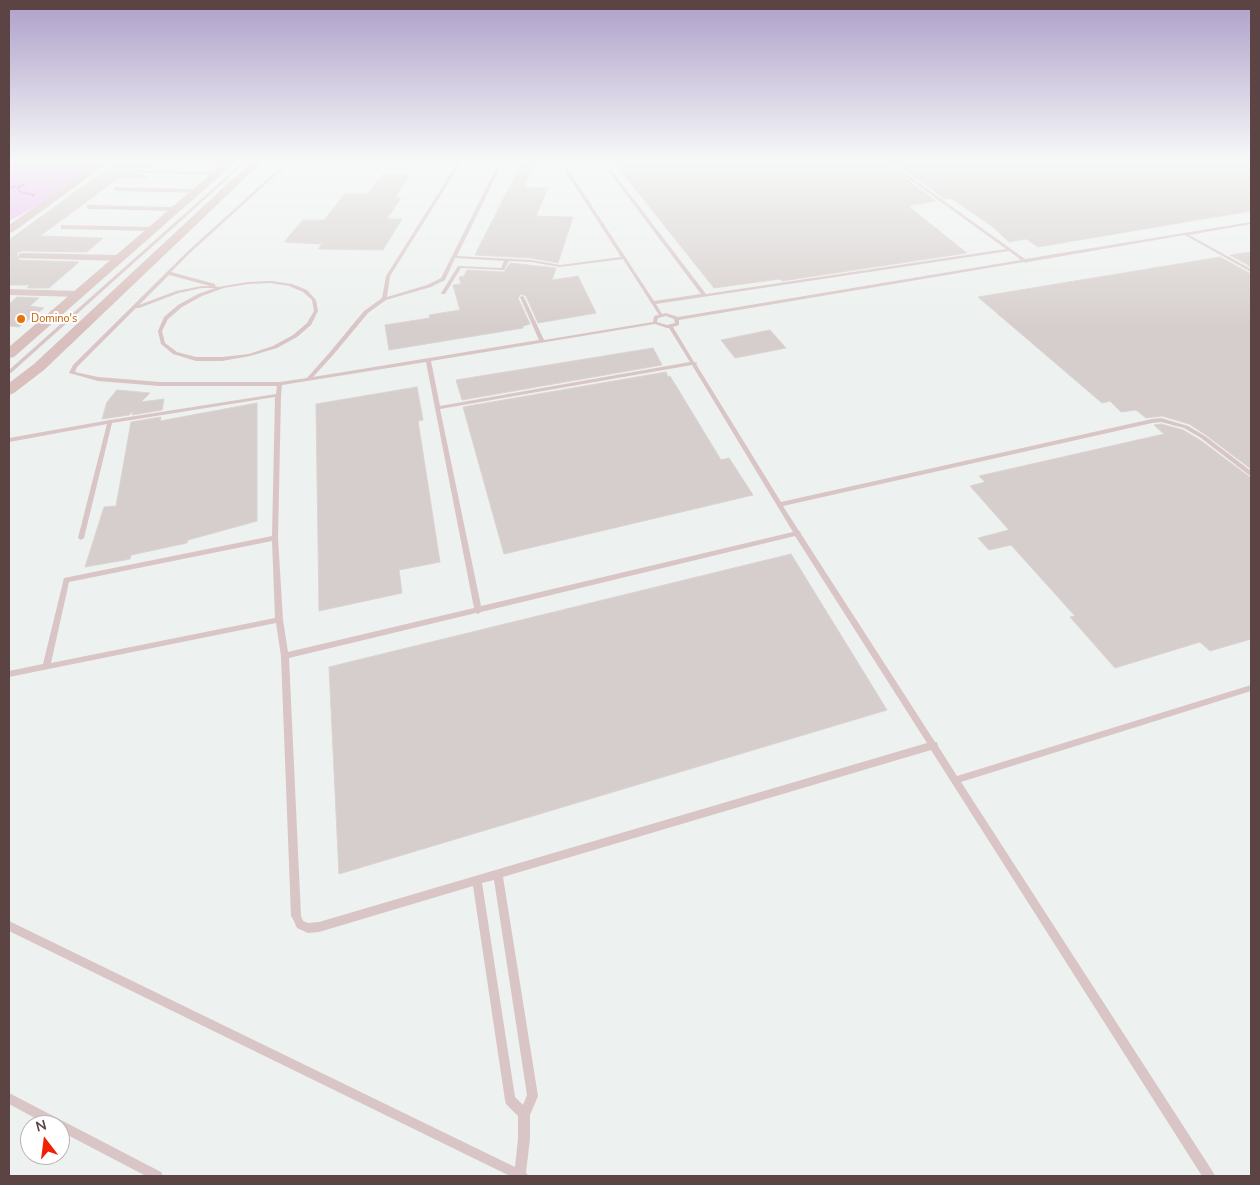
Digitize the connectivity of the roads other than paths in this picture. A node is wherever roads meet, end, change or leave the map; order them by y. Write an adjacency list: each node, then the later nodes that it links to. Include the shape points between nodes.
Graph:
1 (30, 215): 14 (main road)
2 (169, 215): 13 (main road)
3 (188, 215): 44 (lane)
4 (200, 215): 42 (main road)
5 (230, 215): 24 (lane)
6 (426, 215): 31 (lane, via 388,276)
7 (475, 215): 18 (lane)
8 (596, 215): 20 (lane)
9 (644, 215): 29 (lane)
10 (961, 215): 16 (lane)
11 (1251, 223): 15 (lane)
12 (64, 227): 13 (street)
13 (153, 229): 19 (main road)
14 (9, 230)
15 (1186, 234): 22 (lane); 23 (lane)
16 (1009, 250): 22 (lane); 29 (lane)
17 (22, 256): 19 (street)
18 (454, 257): 21 (lane); 31 (lane, via 443,280)
19 (120, 258): 28 (main road)
20 (623, 258): 21 (lane, via 560,266); 32 (lane)
21 (507, 260): 27 (lane, via 502,269 460,267)
22 (1026, 262): 35 (lane)
23 (1251, 271)
24 (168, 273): 25 (lane); 33 (lane)
25 (223, 287): 25 (lane, via 187,302 166,318 160,331 163,344 176,353 196,358 250,355 295,336 309,324 316,311 314,300 305,291 290,285 270,282); 33 (lane, via 178,292)
26 (9, 292): 28 (street)
27 (443, 293)
28 (78, 294): 39 (main road)
29 (705, 296): 32 (lane)
30 (522, 297): 38 (lane)
31 (384, 299): 43 (lane, via 366,312)
32 (653, 304): 34 (lane)
33 (132, 309): 45 (lane, via 75,366 72,373 98,379 160,384)
34 (661, 315): 35 (lane); 36 (lane, via 656,317)
35 (677, 319): 37 (lane)
36 (655, 323): 37 (lane); 38 (lane)
37 (671, 327): 41 (lane)
38 (542, 341): 40 (lane)
39 (9, 354)
40 (428, 360): 43 (lane); 48 (lane)
41 (695, 363): 48 (lane); 52 (lane)
42 (40, 367): 44 (main road); 47 (main road, via 33,379)
43 (308, 378): 45 (lane)
44 (12, 380)
45 (280, 384): 46 (lane)
46 (278, 395): 49 (lane); 55 (lane)
47 (9, 402)
48 (438, 408): 56 (lane)
49 (110, 422): 50 (lane); 54 (lane)
50 (9, 440)
51 (1251, 474): 52 (lane, via 1203,437 1186,427 1161,420)
52 (779, 505): 53 (lane)
53 (798, 533): 56 (lane); 62 (lane)
54 (81, 538)
55 (276, 538): 57 (lane); 59 (lane, via 66,580)
56 (478, 611): 58 (lane)
57 (279, 620): 58 (lane); 59 (lane)
58 (285, 656): 65 (lane, via 296,916 300,925 319,927)
59 (46, 666): 60 (lane)
60 (9, 674)
61 (1251, 688): 63 (lane)
62 (934, 745): 63 (lane); 64 (lane)
63 (956, 780): 73 (lane)
64 (498, 874): 65 (lane); 68 (lane, via 533,1096)
65 (477, 880): 68 (lane, via 510,1100)
66 (9, 926): 72 (lane)
67 (9, 1098): 69 (lane)
68 (524, 1114): 72 (lane)
69 (41, 1115)
70 (70, 1130): 71 (lane)
71 (157, 1176)
72 (521, 1176)
73 (1209, 1176)

